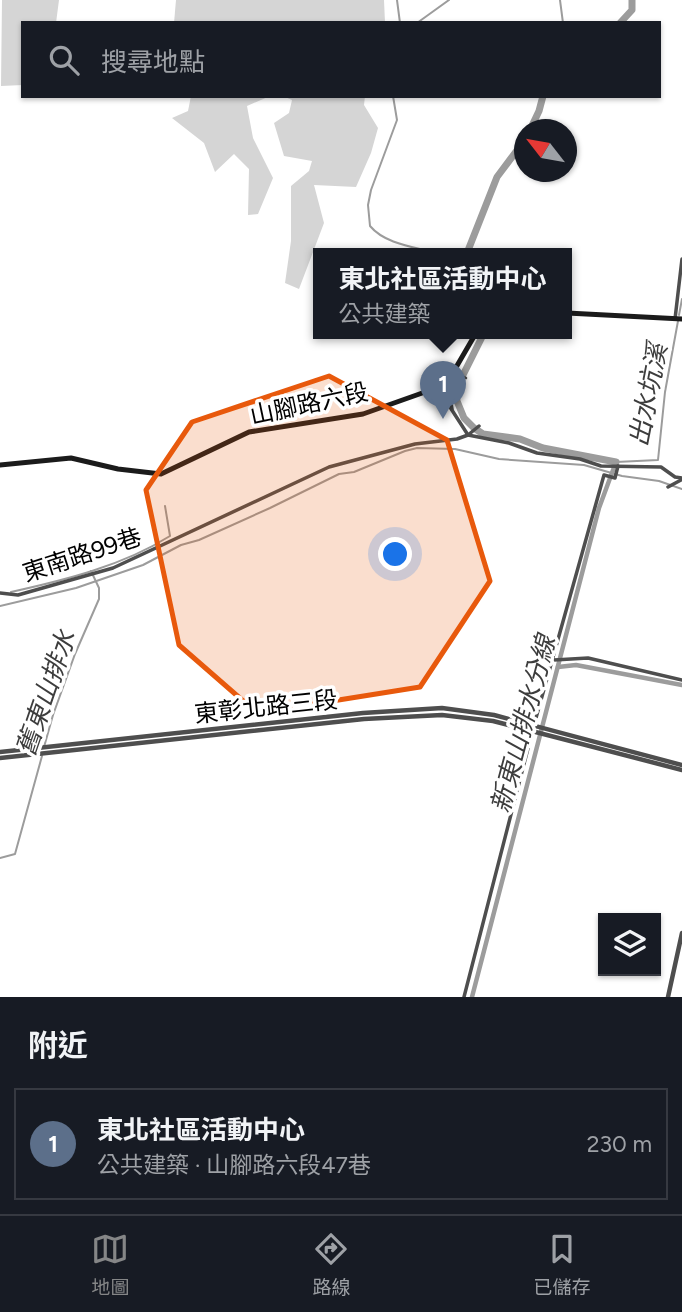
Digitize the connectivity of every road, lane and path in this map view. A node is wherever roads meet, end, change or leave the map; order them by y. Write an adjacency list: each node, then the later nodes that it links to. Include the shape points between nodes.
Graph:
1 (682, 259): 3 (street)
2 (572, 313): 3 (main road)
3 (680, 317)
4 (473, 339): 5 (main road)
5 (453, 373): 6 (street); 7 (main road)
6 (466, 378)
7 (444, 384): 9 (street, via 448,404); 10 (main road, 山腳路六段, via 363,414 249,432 161,474 71,458)
8 (479, 426): 9 (street)
9 (468, 435): 11 (street, via 537,453); 14 (street, 東南路99巷, via 329,467 92,575 18,595)
10 (0, 465)
11 (618, 466): 12 (street, via 661,467); 15 (street, via 615,478 604,475)
12 (682, 479): 13 (street)
13 (668, 488)
14 (0, 593)
15 (553, 660): 16 (street, via 589,658); 17 (street)
16 (682, 680)
17 (533, 728): 18 (street, 東彰北路三段, via 494,715 442,708); 19 (street, 東彰北路三段, via 442,715 402,716); 20 (street); 22 (street)
18 (0, 752)
19 (0, 758)
20 (682, 767)
21 (682, 933): 23 (street)
22 (464, 997)
23 (667, 997)

